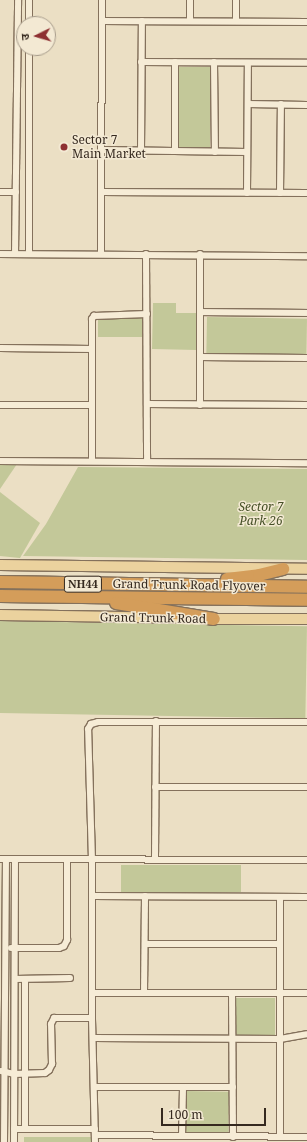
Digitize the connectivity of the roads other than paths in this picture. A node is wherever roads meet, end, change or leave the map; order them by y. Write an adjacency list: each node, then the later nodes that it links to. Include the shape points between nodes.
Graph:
1 (18, 0): 6 (street)
2 (29, 0): 7 (street)
3 (102, 0): 8 (street)
4 (190, 0): 10 (street)
5 (236, 0): 11 (street)
6 (18, 16)
7 (29, 16)
8 (102, 21): 9 (street); 25 (street)
9 (142, 21): 10 (street); 15 (street)
10 (190, 21): 11 (street)
11 (236, 22): 12 (street)
12 (307, 22)
13 (18, 56): 23 (street)
14 (29, 56): 24 (street)
15 (141, 62): 16 (street); 26 (street)
16 (175, 62): 17 (street); 27 (street)
17 (214, 62): 18 (street); 28 (street)
18 (248, 62): 19 (street); 20 (street)
19 (307, 63)
20 (248, 104): 21 (street); 29 (street)
21 (281, 104): 22 (street); 34 (street)
22 (307, 105)
23 (17, 121): 24 (street); 31 (street)
24 (29, 121): 39 (street)
25 (102, 150): 26 (street); 32 (street)
26 (140, 151): 27 (street)
27 (175, 151): 28 (street)
28 (215, 152): 29 (street)
29 (247, 152): 33 (street)
30 (0, 192): 31 (street)
31 (16, 192): 38 (street)
32 (101, 192): 33 (street); 36 (street)
33 (247, 193): 34 (street)
34 (280, 193): 35 (street)
35 (307, 193)
36 (101, 253): 39 (street); 40 (street)
37 (0, 254): 38 (street)
38 (15, 254): 39 (street)
39 (29, 254)
40 (146, 254): 41 (street); 45 (street)
41 (200, 254): 42 (street); 43 (street)
42 (307, 256)
43 (200, 312): 44 (street); 48 (street)
44 (307, 313)
45 (147, 314): 47 (street, via 93,317); 51 (street)
46 (0, 348): 47 (street)
47 (92, 349): 52 (street)
48 (200, 357): 49 (street); 53 (street)
49 (307, 358)
50 (0, 404): 52 (street)
51 (148, 404): 53 (street); 57 (street)
52 (91, 405): 56 (street)
53 (200, 405): 54 (street)
54 (307, 405)
55 (0, 461): 56 (street)
56 (92, 461): 57 (street)
57 (147, 462): 58 (street)
58 (307, 463)
59 (0, 564): 60 (main road)
60 (283, 569): 61 (main road); 63 (highway, via 247,577)
61 (307, 569)
62 (0, 582): 63 (highway, Grand Trunk Road Flyover / NH44)
63 (167, 585): 64 (highway, Grand Trunk Road Flyover / NH44)
64 (307, 587)
65 (0, 596): 66 (highway, Grand Trunk Road / NH44)
66 (95, 597): 67 (highway, Grand Trunk Road Flyover / NH44); 69 (highway, via 111,602)
67 (307, 600)
68 (0, 615): 69 (main road, Grand Trunk Road)
69 (214, 619): 70 (main road, Grand Trunk Road)
70 (307, 620)
71 (156, 721): 72 (street); 73 (street); 79 (street, via 98,722 91,724 88,729)
72 (307, 722)
73 (155, 787): 74 (street); 77 (street)
74 (307, 787)
75 (3, 859): 76 (street); 87 (street)
76 (15, 859): 78 (street); 88 (street)
77 (154, 859): 79 (street); 80 (street)
78 (67, 860): 79 (street); 88 (street, via 67,940 64,946)
79 (92, 860): 81 (street)
80 (307, 860)
81 (93, 896): 82 (street); 92 (street)
82 (145, 896): 83 (street); 85 (street)
83 (280, 897): 84 (street); 86 (street)
84 (307, 897)
85 (145, 944): 86 (street); 93 (street)
86 (280, 944): 95 (street)
87 (5, 948): 88 (street); 102 (street)
88 (15, 948): 90 (street)
89 (70, 978): 91 (street)
90 (15, 979): 91 (street); 103 (street)
91 (25, 979): 104 (street)
92 (93, 993): 93 (street); 97 (street)
93 (144, 993): 94 (street)
94 (232, 993): 95 (street); 100 (street)
95 (280, 993): 96 (street); 101 (street)
96 (307, 993)
97 (92, 1018): 99 (street); 104 (street, via 54,1018 51,1024 52,1064 49,1070 45,1073)
98 (307, 1034): 101 (street)
99 (94, 1038): 100 (street); 105 (street)
100 (233, 1039): 101 (street); 107 (street)
101 (280, 1039): 113 (street)
102 (2, 1072): 103 (street); 115 (street)
103 (14, 1074): 104 (street); 108 (street)
104 (24, 1074): 109 (street)
105 (94, 1087): 106 (street); 110 (street)
106 (183, 1087): 107 (street); 111 (street)
107 (233, 1087): 112 (street)
108 (14, 1129): 109 (street); 116 (street)
109 (25, 1129): 110 (street)
110 (95, 1135): 111 (street)
111 (182, 1136): 112 (street)
112 (233, 1136): 113 (street)
113 (280, 1137): 114 (street)
114 (307, 1137)
115 (4, 1142)
116 (14, 1142)

